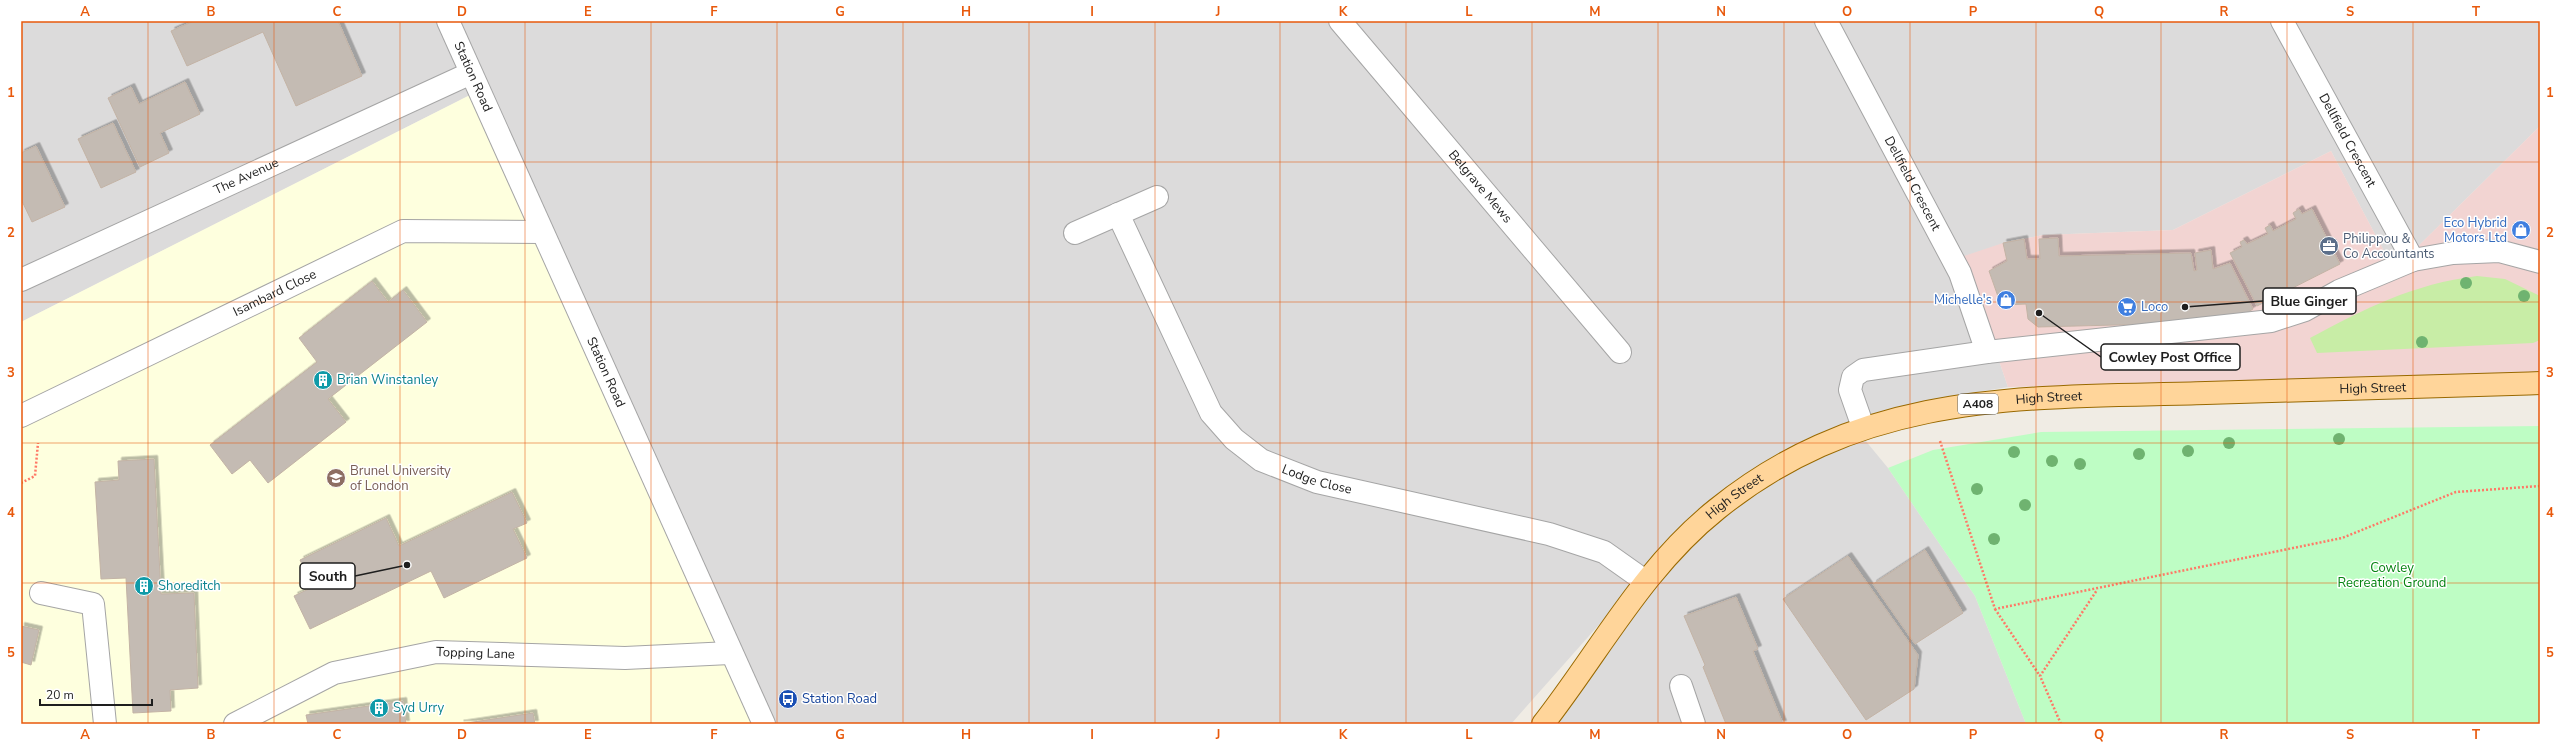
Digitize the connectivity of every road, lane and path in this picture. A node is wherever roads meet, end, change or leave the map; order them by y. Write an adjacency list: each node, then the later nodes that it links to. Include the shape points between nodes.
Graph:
1 (448, 21): 5 (street, Station Road)
2 (1340, 21): 13 (street, Belgrave Mews)
3 (1826, 21): 14 (street, Dellfield Crescent, via 1960,273)
4 (2282, 21): 10 (street, Dellfield Crescent)
5 (471, 73): 8 (street, Station Road); 12 (street, The Avenue)
6 (1157, 197): 7 (street)
7 (1118, 214): 9 (street); 20 (street, Lodge Close, via 1211,414 1234,439 1261,460 1317,482 1549,534 1604,552)
8 (542, 232): 17 (street, Isambard Close, via 403,231); 24 (street, Station Road)
9 (1075, 233)
10 (2413, 260): 11 (street, via 2453,253 2499,250); 14 (street, via 2339,291 2304,310 2271,321)
11 (2540, 262)
12 (21, 280)
13 (1620, 352)
14 (1987, 352): 18 (street, via 1863,370 1853,377 1850,390)
15 (2540, 382): 16 (main road, High Street / A408, via 2028,398)
16 (1930, 410): 18 (main road, High Street / A408); 23 (path)
17 (21, 416)
18 (1863, 428): 20 (main road, High Street / A408, via 1816,446 1745,487 1714,511)
19 (2540, 486): 21 (path, via 2456,492 2342,538)
20 (1645, 581): 27 (main road, High Street / A408)
21 (2098, 590): 23 (path); 25 (path)
22 (42, 593): 28 (street, via 94,604)
23 (1995, 609): 25 (path)
24 (730, 653): 29 (street, Topping Lane, via 625,658 436,652 334,673); 30 (street, Station Road)
25 (2040, 676): 32 (path)
26 (1681, 686): 31 (street)
27 (1551, 721)
28 (105, 724)
29 (235, 724)
30 (764, 724)
31 (1694, 724)
32 (2061, 724)

